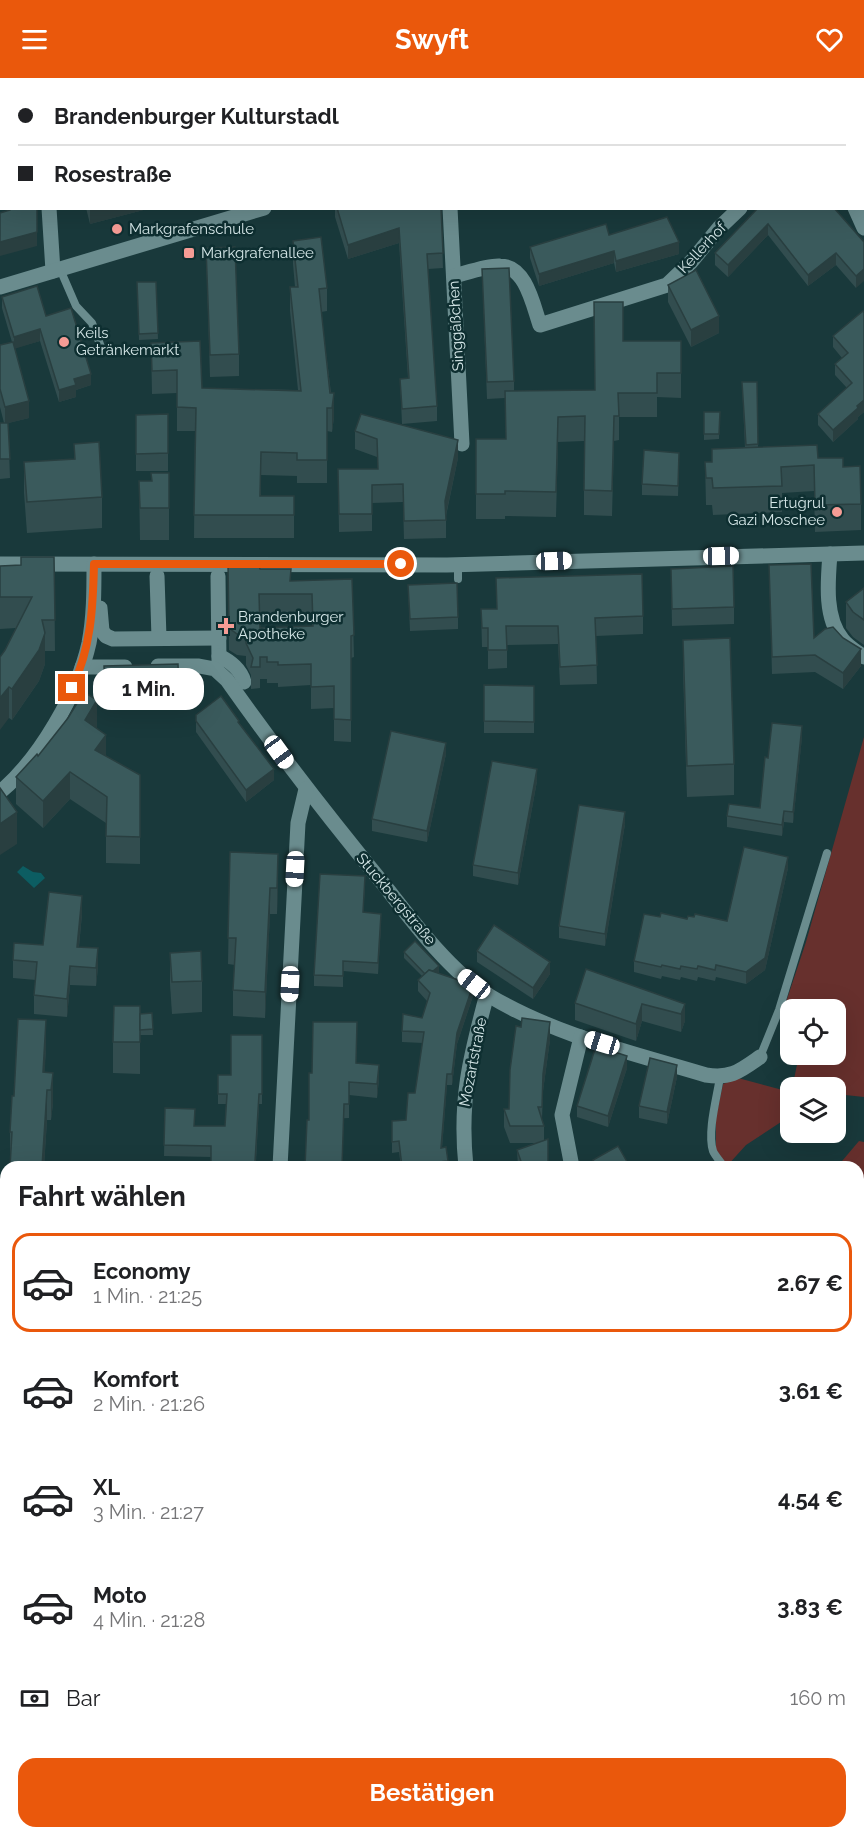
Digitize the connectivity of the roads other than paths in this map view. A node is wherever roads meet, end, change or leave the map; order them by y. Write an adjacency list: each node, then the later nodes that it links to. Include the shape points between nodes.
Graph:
1 (49, 210): 7 (street)
2 (257, 210): 7 (street)
3 (450, 210): 8 (street, Singgäßchen)
4 (738, 210): 8 (street, Kellerhof, via 667,285 540,325 523,280 513,269 500,265)
5 (856, 210): 6 (street)
6 (864, 228)
7 (57, 270): 9 (street); 10 (lane, via 76,306 92,324)
8 (454, 276): 11 (street, Singgäßchen)
9 (0, 287)
10 (101, 347)
11 (462, 444)
12 (864, 553): 13 (street)
13 (830, 554): 15 (street, via 458,571); 21 (street, via 832,622 842,639)
14 (0, 564): 15 (street)
15 (94, 564): 22 (street, via 93,615)
16 (157, 576): 20 (street)
17 (218, 576): 19 (street)
18 (103, 581): 20 (street, via 100,617 106,636)
19 (219, 638): 20 (street); 23 (street, via 219,658 228,660)
20 (159, 639)
21 (864, 657)
22 (82, 668): 24 (street, Stuckbergstraße, via 215,669); 25 (street, via 39,750)
23 (244, 682)
24 (306, 789): 27 (street, Stuckbergstraße, via 421,931); 31 (street, via 298,823)
25 (0, 792)
26 (827, 853): 29 (lane, via 779,1010)
27 (487, 994): 28 (street, Stuckbergstraße); 32 (street, Mozartstraße, via 467,1075 463,1119)
28 (581, 1037): 30 (street, Stuckbergstraße); 33 (street, via 562,1115)
29 (760, 1057): 30 (street, via 736,1073)
30 (720, 1077): 34 (lane, via 712,1132 713,1151)
31 (280, 1161)
32 (466, 1161)
33 (571, 1161)
34 (720, 1161)

